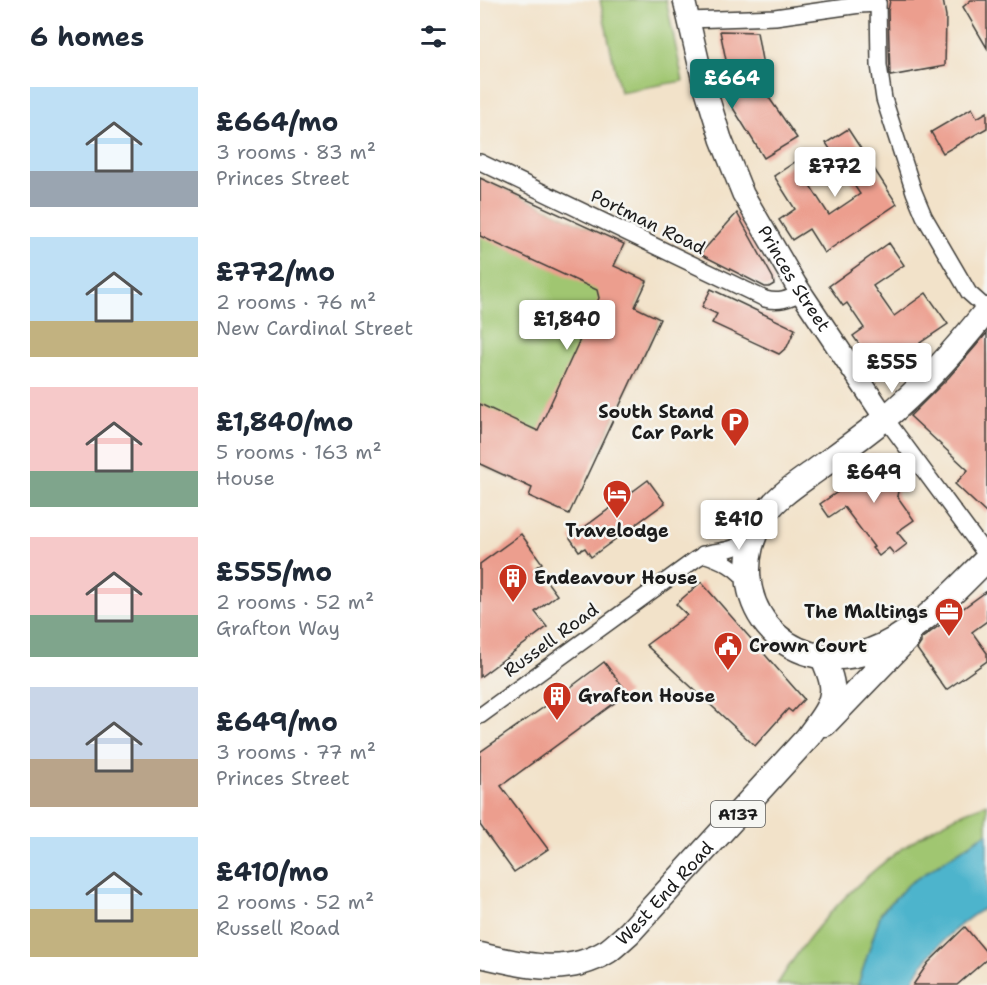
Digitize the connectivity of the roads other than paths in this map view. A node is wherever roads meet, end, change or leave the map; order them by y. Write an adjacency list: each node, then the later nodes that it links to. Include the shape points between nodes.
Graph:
1 (878, 2): 2 (street, via 775,17); 5 (street, via 884,99 914,192 969,293)
2 (686, 10): 4 (main road, Princes Street, via 703,81 743,194)
3 (480, 162): 4 (street, Portman Road, via 765,299 782,301)
4 (801, 293): 6 (main road, Princes Street)
5 (987, 310): 7 (main road, A137, via 951,354)
6 (861, 384): 7 (main road, via 891,399); 8 (main road, Princes Street)
7 (907, 397): 8 (main road, A137)
8 (885, 418): 9 (main road, A137, via 784,495 764,516); 11 (street, Princes Street)
9 (754, 534): 10 (street, Russell Road, via 732,548); 14 (main road, A137)
10 (704, 554): 14 (street, via 735,568); 17 (street, Russell Road)
11 (987, 557): 13 (main road, A137)
12 (987, 581): 13 (main road)
13 (962, 583): 15 (main road, A137)
14 (748, 584): 16 (main road, A137, via 768,628 799,651)
15 (926, 617): 16 (main road, A137, via 885,645 847,657); 18 (main road, West End Road / A137, via 829,720)
16 (823, 657): 18 (main road, West End Road / A137, via 832,695)
17 (480, 716)
18 (808, 737): 19 (main road, West End Road / A137, via 634,928 608,950 590,960 552,967 527,966)
19 (480, 955)

